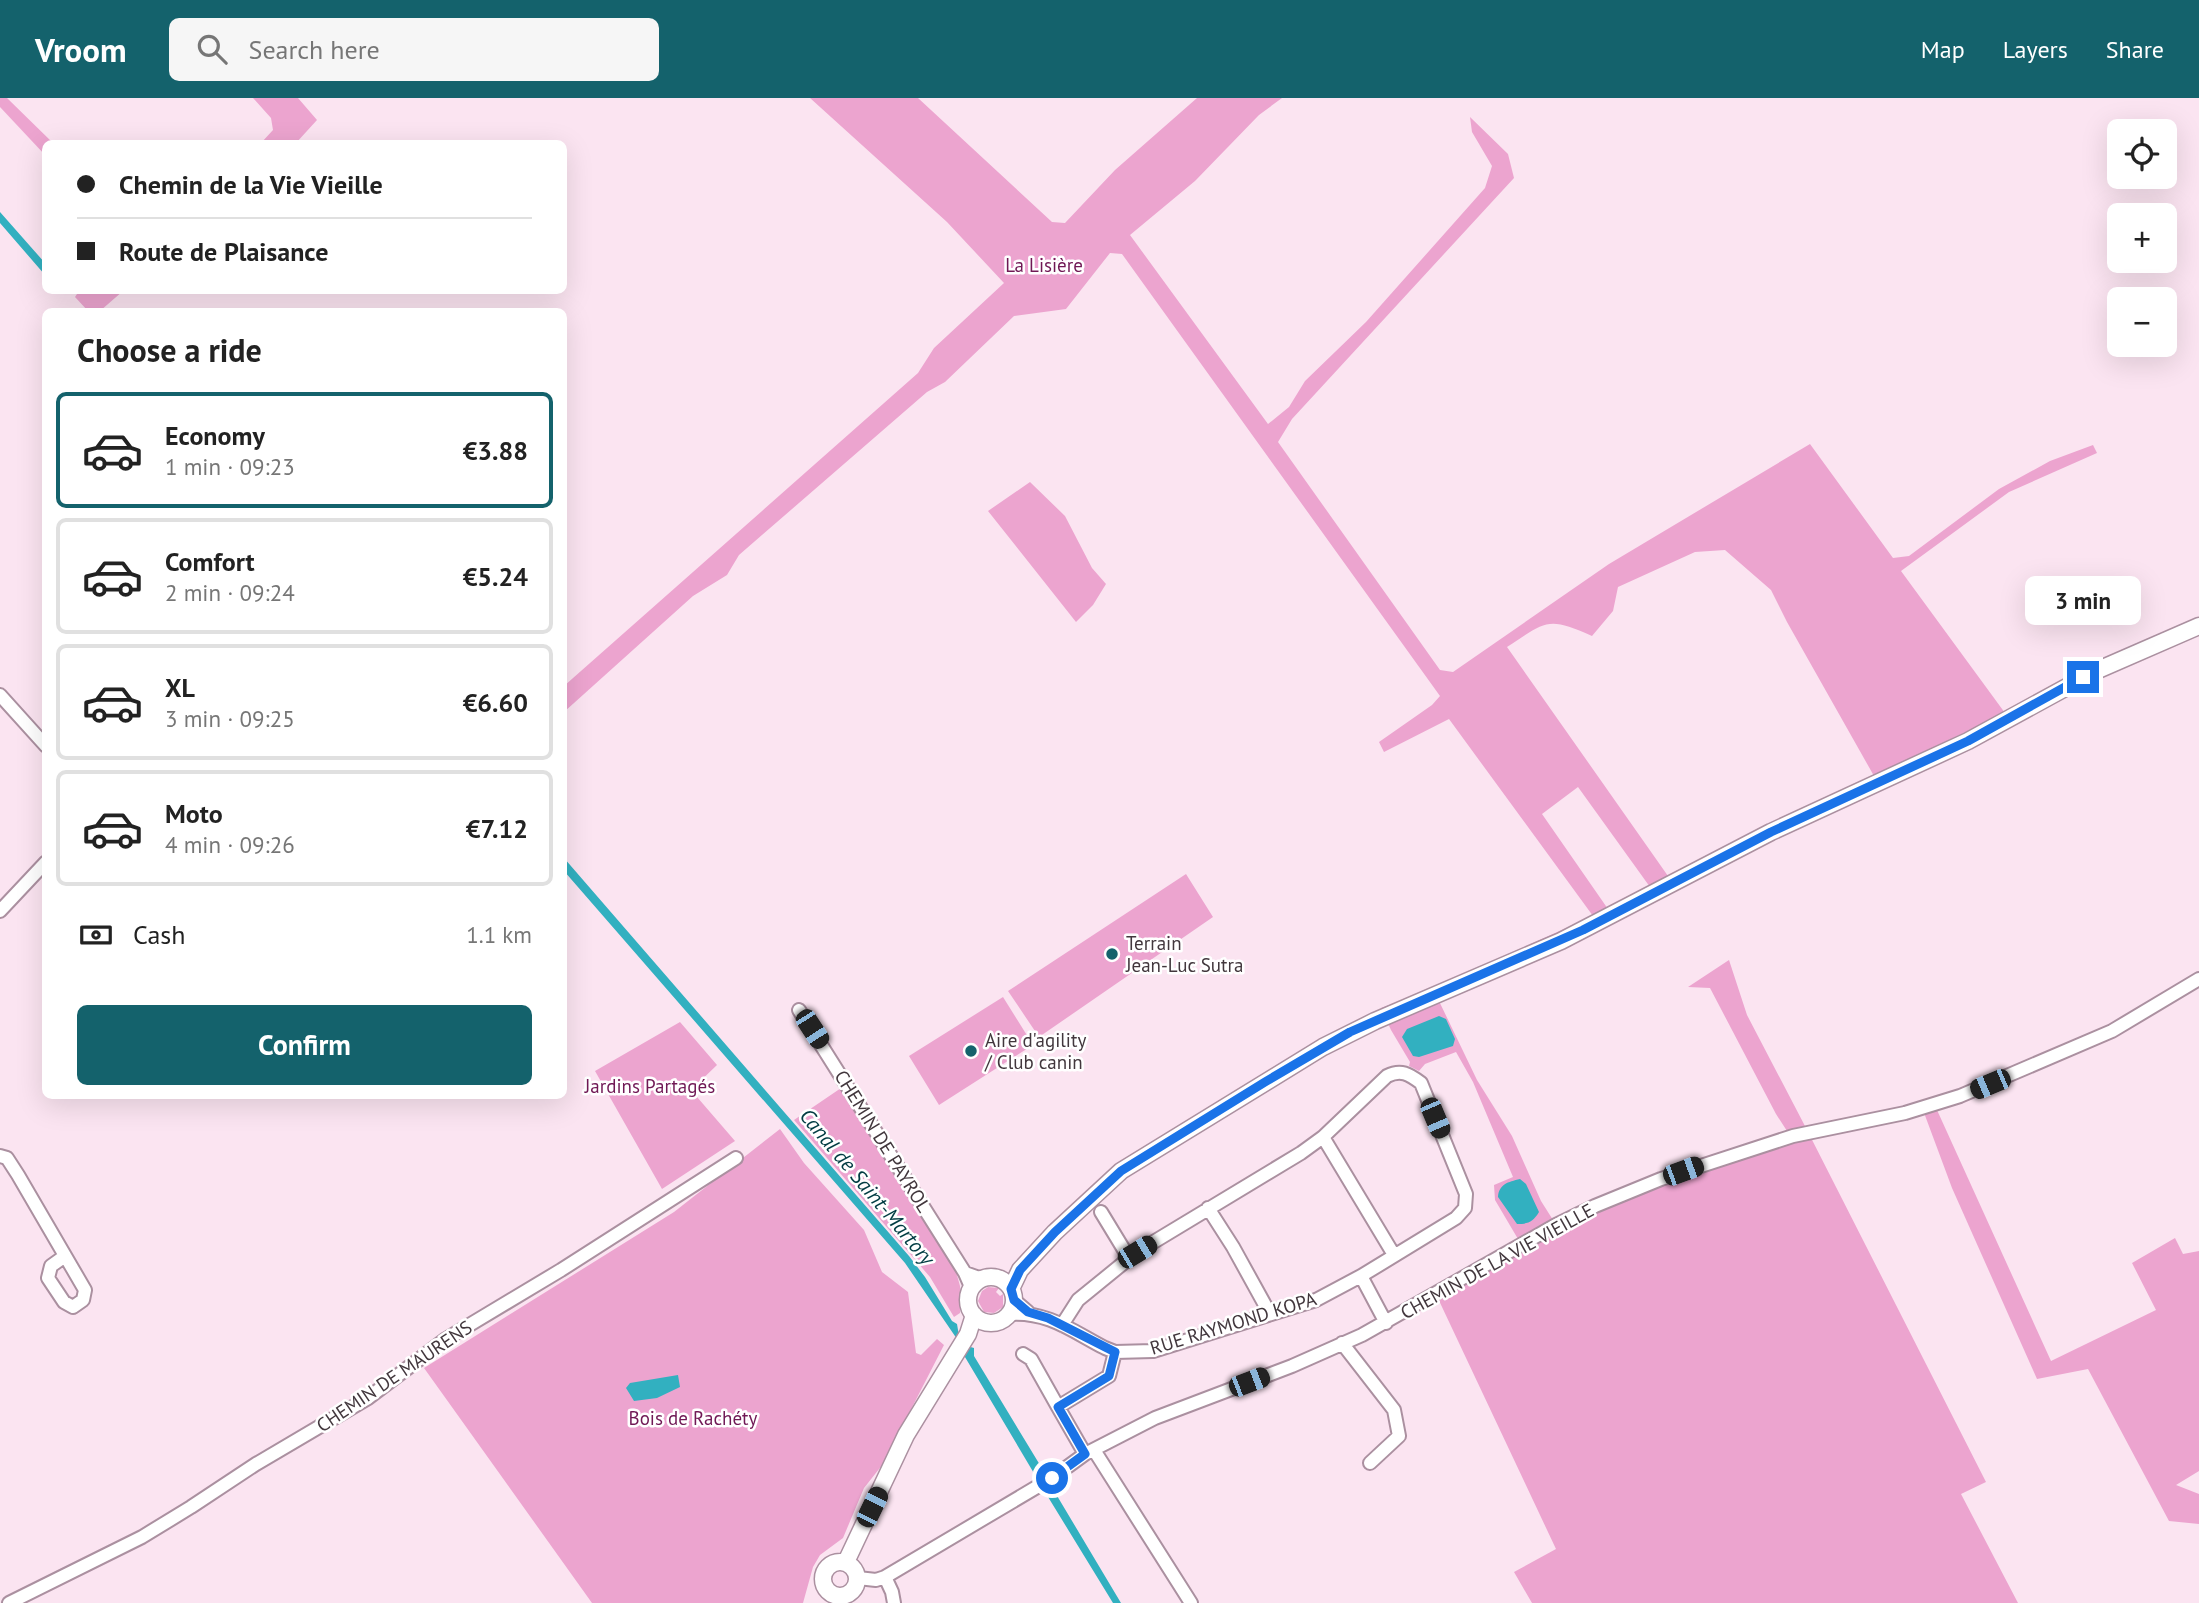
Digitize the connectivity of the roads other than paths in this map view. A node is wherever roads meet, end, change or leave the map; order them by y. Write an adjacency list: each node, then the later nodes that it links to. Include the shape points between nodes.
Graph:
1 (2199, 626): 18 (main road, via 2098,670 1968,741 1771,832 1572,935 1341,1037 1121,1171 1020,1270)
2 (0, 695): 3 (street)
3 (42, 742)
4 (42, 866): 5 (street)
5 (0, 911)
6 (2199, 979): 21 (street, CHEMIN DE LA VIE VIEILLE, via 2112,1031 1960,1096 1905,1113 1793,1136 1683,1171 1595,1206)
7 (799, 1010): 17 (street, CHEMIN DE PAYROL, via 965,1273)
8 (1322, 1138): 11 (street); 13 (street); 13 (street, RUE RAYMOND KOPA, via 1387,1076 1396,1071 1409,1073 1421,1083 1466,1194 1465,1208)
9 (0, 1156): 14 (street, via 7,1158)
10 (736, 1158): 33 (street, CHEMIN DE MAURENS, via 446,1339 368,1398 142,1537)
11 (1208, 1208): 15 (street); 19 (street)
12 (1101, 1212): 15 (street)
13 (1394, 1255): 16 (street, RUE RAYMOND KOPA)
14 (65, 1256): 14 (street, via 85,1290 83,1300 73,1307 64,1302 48,1278 51,1266)
15 (1129, 1258): 22 (street, via 1078,1300)
16 (1361, 1276): 19 (street, RUE RAYMOND KOPA, via 1316,1300); 21 (street)
17 (977, 1284): 18 (main road, via 989,1277); 20 (main road, via 969,1302)
18 (1009, 1295): 20 (main road, via 1001,1321); 22 (street, RUE RAYMOND KOPA, via 1028,1312)
19 (1270, 1314): 24 (street, RUE RAYMOND KOPA, via 1153,1351)
20 (979, 1318): 29 (main road, via 906,1436)
21 (1386, 1323): 23 (street, CHEMIN DE LA VIE VIEILLE)
22 (1062, 1325): 24 (street, RUE RAYMOND KOPA)
23 (1342, 1343): 27 (street, CHEMIN DE LA VIE VIEILLE, via 1155,1418); 28 (street, via 1394,1410 1399,1436)
24 (1115, 1352): 26 (street, via 1109,1376)
25 (1023, 1354): 26 (street, via 1031,1359)
26 (1058, 1407): 27 (street)
27 (1089, 1452): 30 (street, CHEMIN DE LA VIE VIEILLE); 35 (street)
28 (1370, 1463)
29 (846, 1562): 31 (main road); 32 (main road, via 835,1562 823,1574)
30 (885, 1577): 31 (street, CHEMIN DE LA VIE VIEILLE); 34 (street)
31 (858, 1578): 32 (main road, via 846,1595)
32 (828, 1598)
33 (9, 1603)
34 (894, 1603)
35 (1191, 1603)

